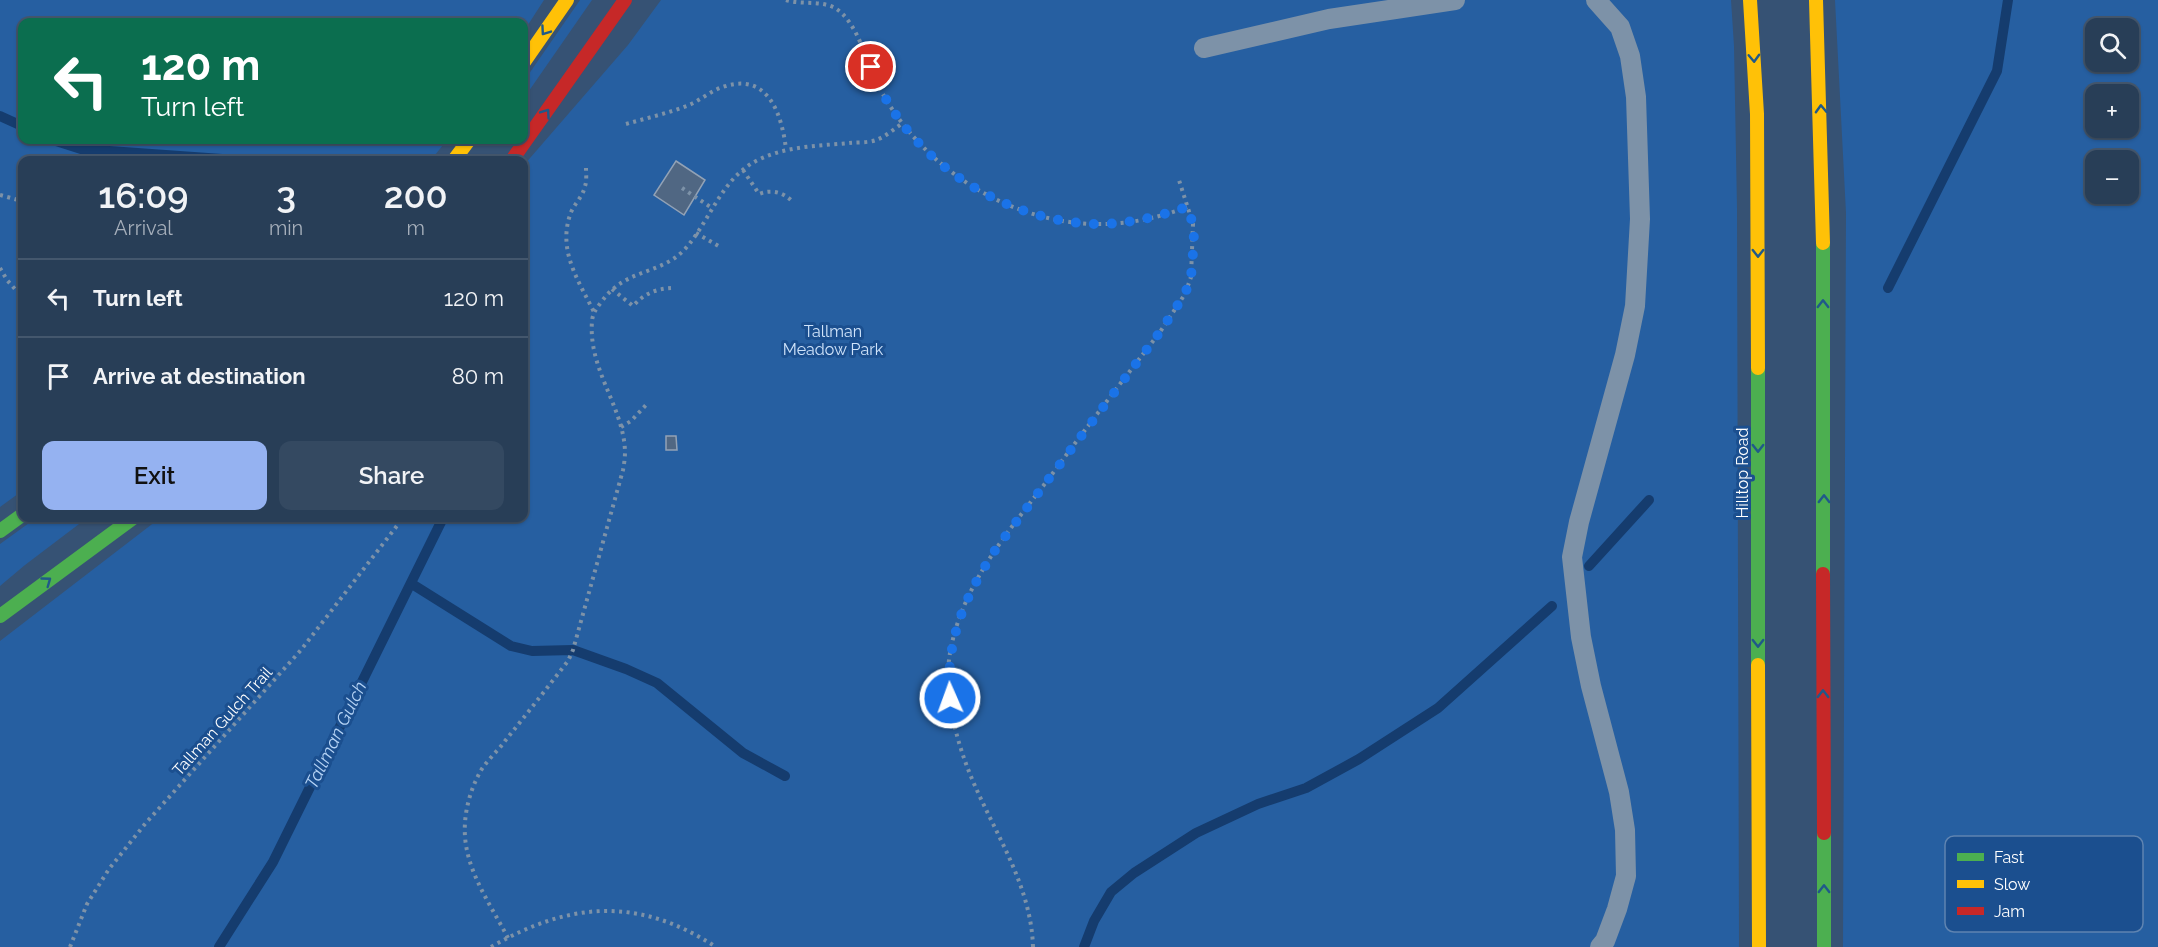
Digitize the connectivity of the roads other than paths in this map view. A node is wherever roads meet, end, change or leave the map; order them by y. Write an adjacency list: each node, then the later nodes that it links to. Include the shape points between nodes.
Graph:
1 (567, 0): 8 (main road, one-way to 8)
2 (625, 0): 9 (main road, one-way to 2)
3 (1455, 0): 7 (lane, via 1329,19)
4 (1596, 0): 14 (lane, via 1620,27 1630,57 1636,96 1640,219 1635,306 1572,557 1581,637 1625,830 1626,876)
5 (1750, 0): 15 (main road, Hilltop Road, one-way to 15, via 1757,114)
6 (1816, 0): 16 (main road, one-way to 6, via 1823,224)
7 (1204, 48)
8 (528, 56)
9 (528, 137)
10 (18, 518): 12 (main road)
11 (128, 522): 13 (main road, one-way to 11)
12 (0, 531)
13 (0, 616)
14 (1600, 947)
15 (1759, 947)
16 (1824, 947)

